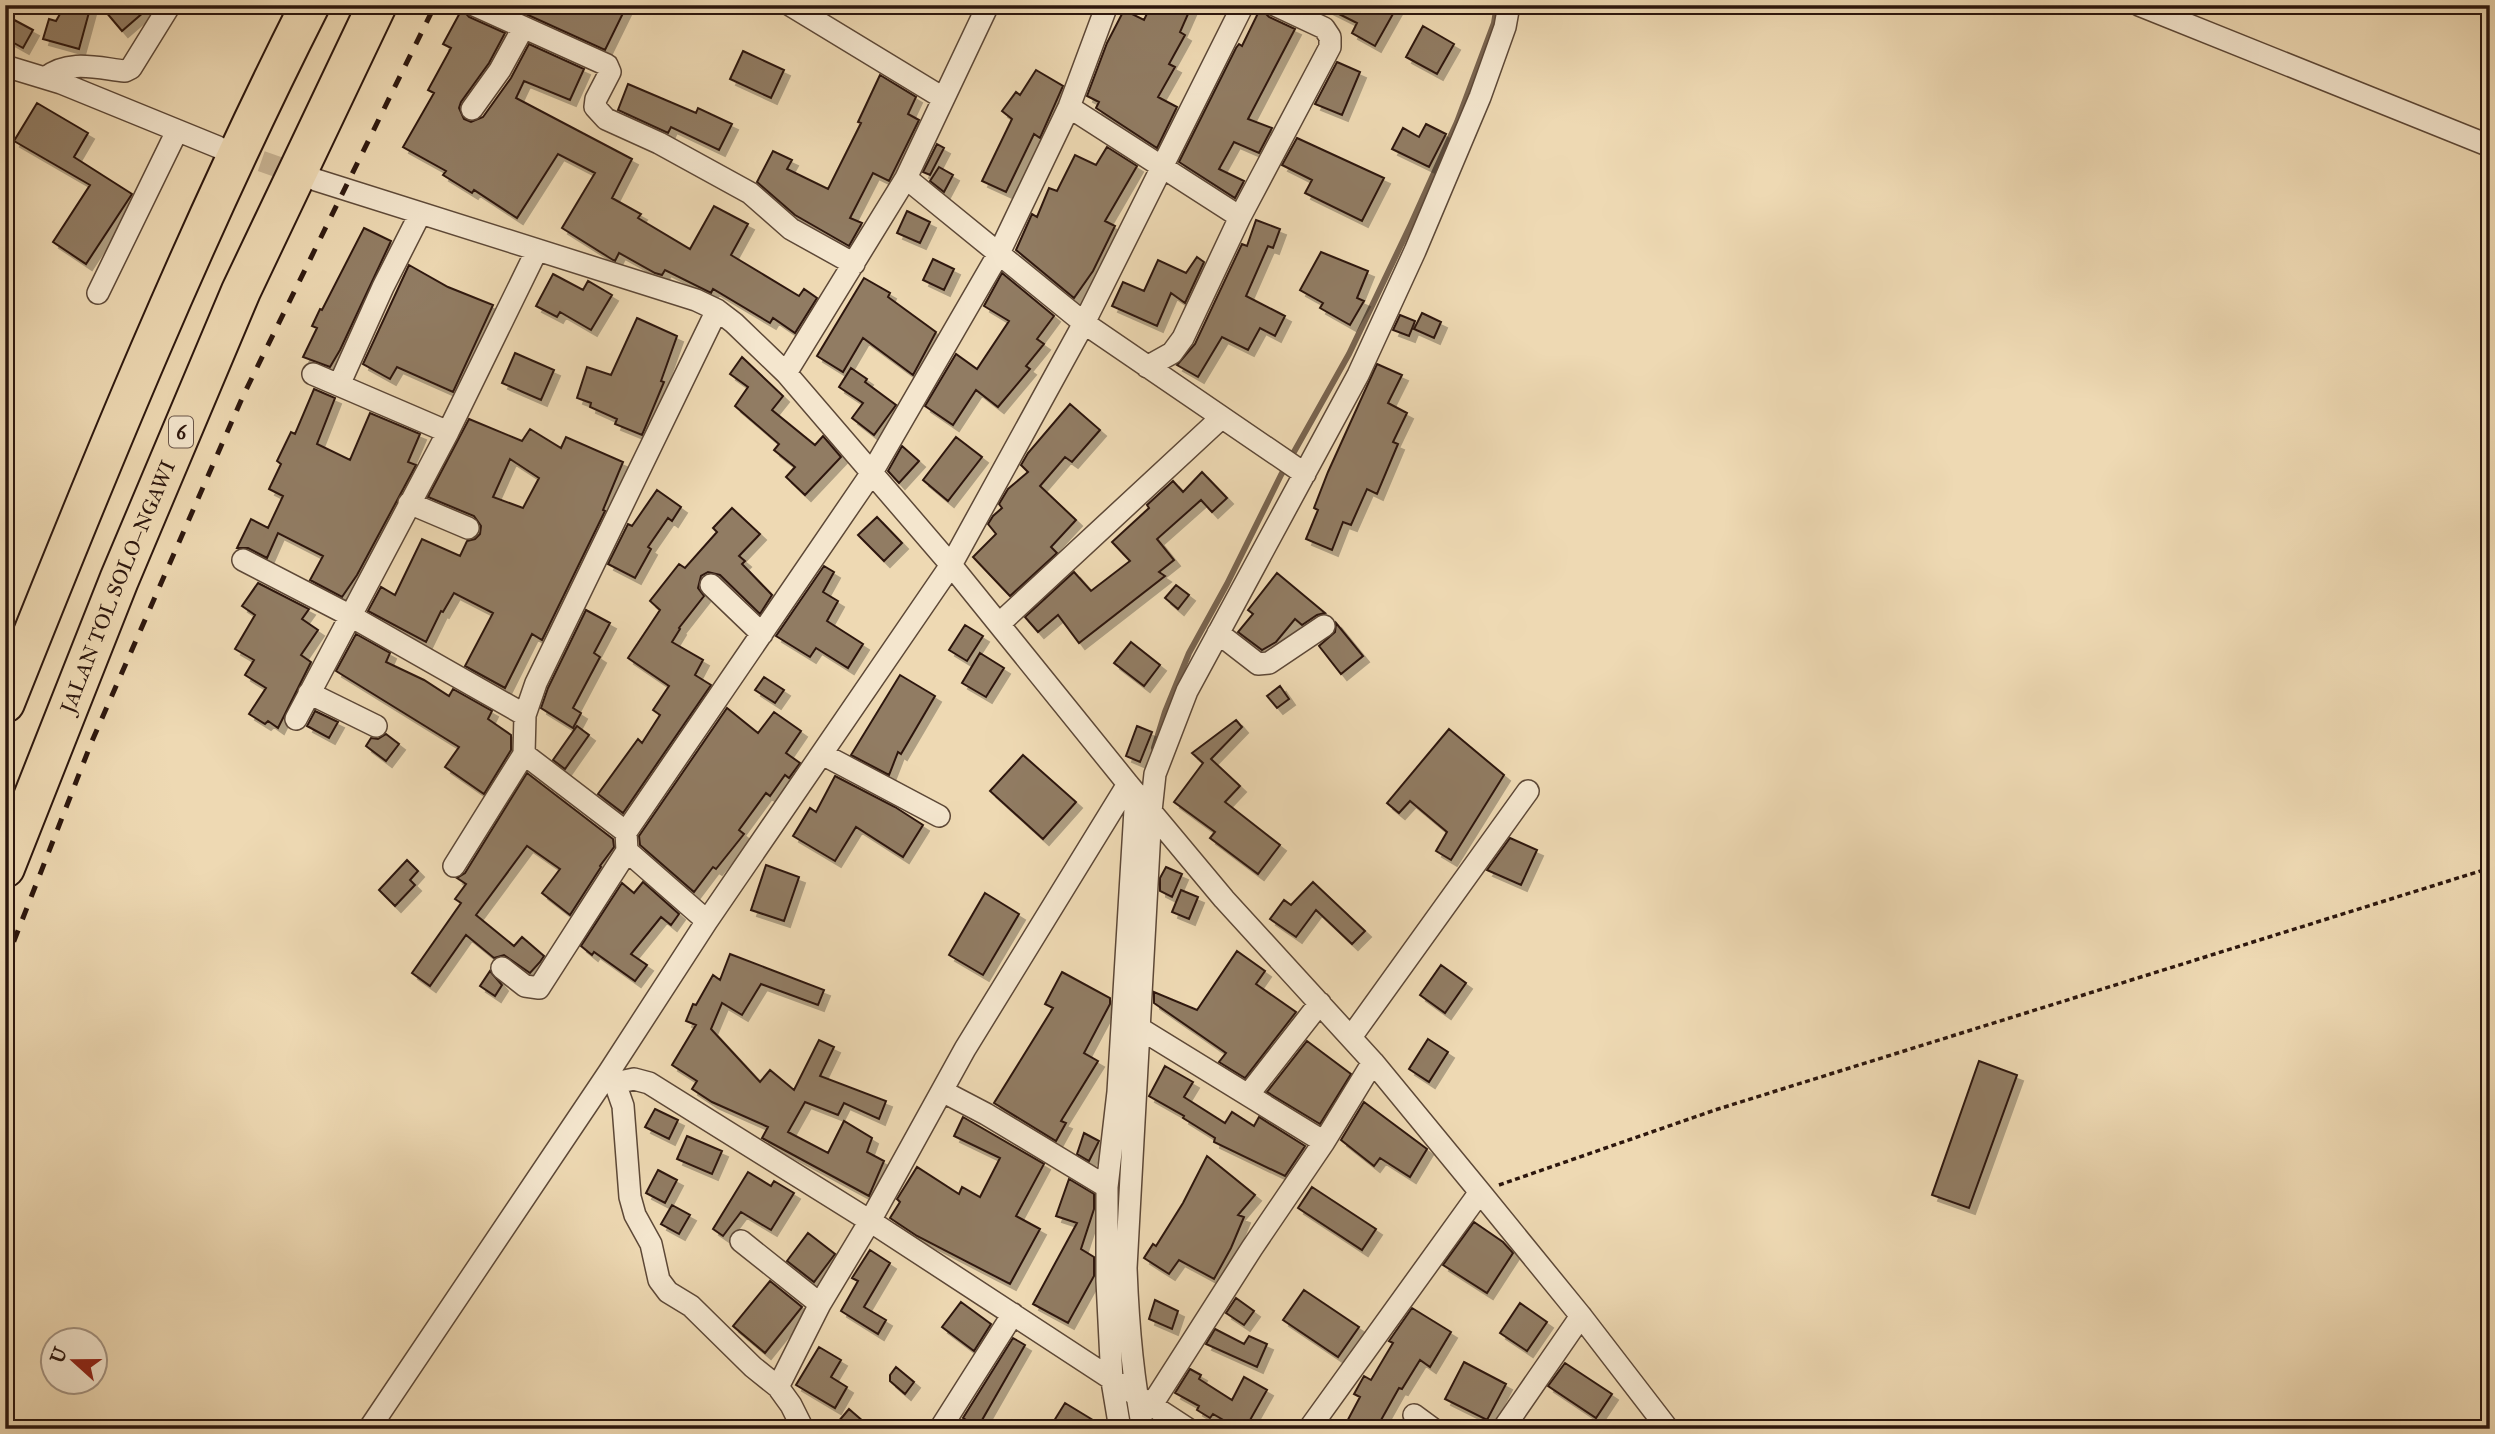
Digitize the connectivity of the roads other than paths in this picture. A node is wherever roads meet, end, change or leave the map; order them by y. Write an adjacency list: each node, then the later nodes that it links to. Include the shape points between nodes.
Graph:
1 (170, 5): 14 (street, via 131,68 74,65)
2 (310, 5): 51 (highway, via 187,264)
3 (377, 5): 62 (highway, JALAN TOL SOLO–NGAWI / 6, via 241,291 119,580)
4 (474, 5): 12 (street)
5 (790, 5): 15 (street)
6 (988, 5): 15 (street)
7 (1107, 5): 16 (street)
8 (1243, 5): 21 (street)
9 (1275, 5): 25 (street, via 1324,28 1330,47)
10 (1509, 5): 38 (street, via 1480,97 1358,375)
11 (2139, 5): 19 (street)
12 (523, 28): 17 (street); 28 (street, via 607,65 610,72 595,107 606,118 750,193 790,229)
13 (5, 65): 14 (street)
14 (46, 78): 18 (street)
15 (943, 98): 22 (street)
16 (1069, 107): 21 (street); 27 (street)
17 (472, 109)
18 (177, 131): 20 (street); 29 (street)
19 (2490, 146)
20 (218, 147)
21 (1161, 166): 25 (street); 31 (street)
22 (906, 178): 27 (street); 28 (street)
23 (316, 180): 24 (street)
24 (420, 214): 26 (street); 35 (street)
25 (1240, 217): 32 (street, via 1183,338 1172,353)
26 (537, 250): 30 (street); 37 (street)
27 (999, 253): 31 (street); 39 (street)
28 (854, 264): 33 (street)
29 (98, 293)
30 (717, 310): 33 (street); 52 (street, via 536,683)
31 (1084, 323): 32 (street); 43 (street)
32 (1147, 367): 36 (street)
33 (786, 373): 39 (street)
34 (313, 374): 35 (street)
35 (339, 385): 37 (street)
36 (1221, 418): 38 (street); 46 (street)
37 (448, 432): 40 (street)
38 (1294, 466): 48 (street)
39 (871, 474): 43 (street); 49 (street)
40 (410, 503): 41 (street); 45 (street)
41 (468, 528)
42 (243, 559): 45 (street)
43 (951, 565): 46 (street); 56 (street)
44 (711, 585): 49 (street)
45 (349, 615): 50 (street); 52 (street)
46 (1000, 623): 58 (street)
47 (1324, 626): 48 (street, via 1269,663 1258,664)
48 (1218, 633): 58 (street, via 1192,679 1155,774)
49 (762, 634): 60 (street)
50 (309, 693): 53 (street); 54 (street)
51 (5, 703)
52 (525, 715): 55 (street)
53 (296, 719)
54 (376, 726)
55 (524, 754): 60 (street); 61 (street)
56 (822, 754): 59 (street); 63 (street)
57 (1528, 791): 67 (street)
58 (1140, 798): 65 (street, via 1224,899); 66 (street); 70 (street, via 965,1049); 73 (street)
59 (939, 816)
60 (626, 841): 63 (street); 64 (street, via 539,988 525,986)
61 (454, 866)
62 (5, 868)
63 (707, 920): 69 (street)
64 (502, 968)
65 (1320, 1003): 67 (street); 71 (street)
66 (1139, 1028): 71 (street); 81 (street, via 1126,1268)
67 (1351, 1037): 68 (street)
68 (1373, 1062): 72 (street); 74 (street)
69 (612, 1078): 75 (street, via 649,1083); 80 (street, via 623,1106 630,1197 651,1244 659,1280); 84 (street)
70 (942, 1091): 73 (street); 75 (street)
71 (1248, 1095): 72 (street)
72 (1324, 1142): 81 (street, via 1252,1248)
73 (1107, 1187): 81 (street, via 1107,1281)
74 (1480, 1192): 79 (street); 90 (street)
75 (870, 1221): 77 (street); 78 (street)
76 (741, 1241): 77 (street)
77 (820, 1304): 80 (street)
78 (1013, 1314): 81 (street); 86 (street)
79 (1581, 1316): 83 (street); 92 (street)
80 (778, 1387): 85 (street)
81 (1130, 1391): 87 (street); 88 (street); 89 (street)
82 (1414, 1415): 91 (street)
83 (1507, 1427)
84 (369, 1429)
85 (803, 1429)
86 (940, 1429)
87 (1120, 1429)
88 (1143, 1429)
89 (1188, 1429)
90 (1309, 1429)
91 (1433, 1429)
92 (1668, 1429)

